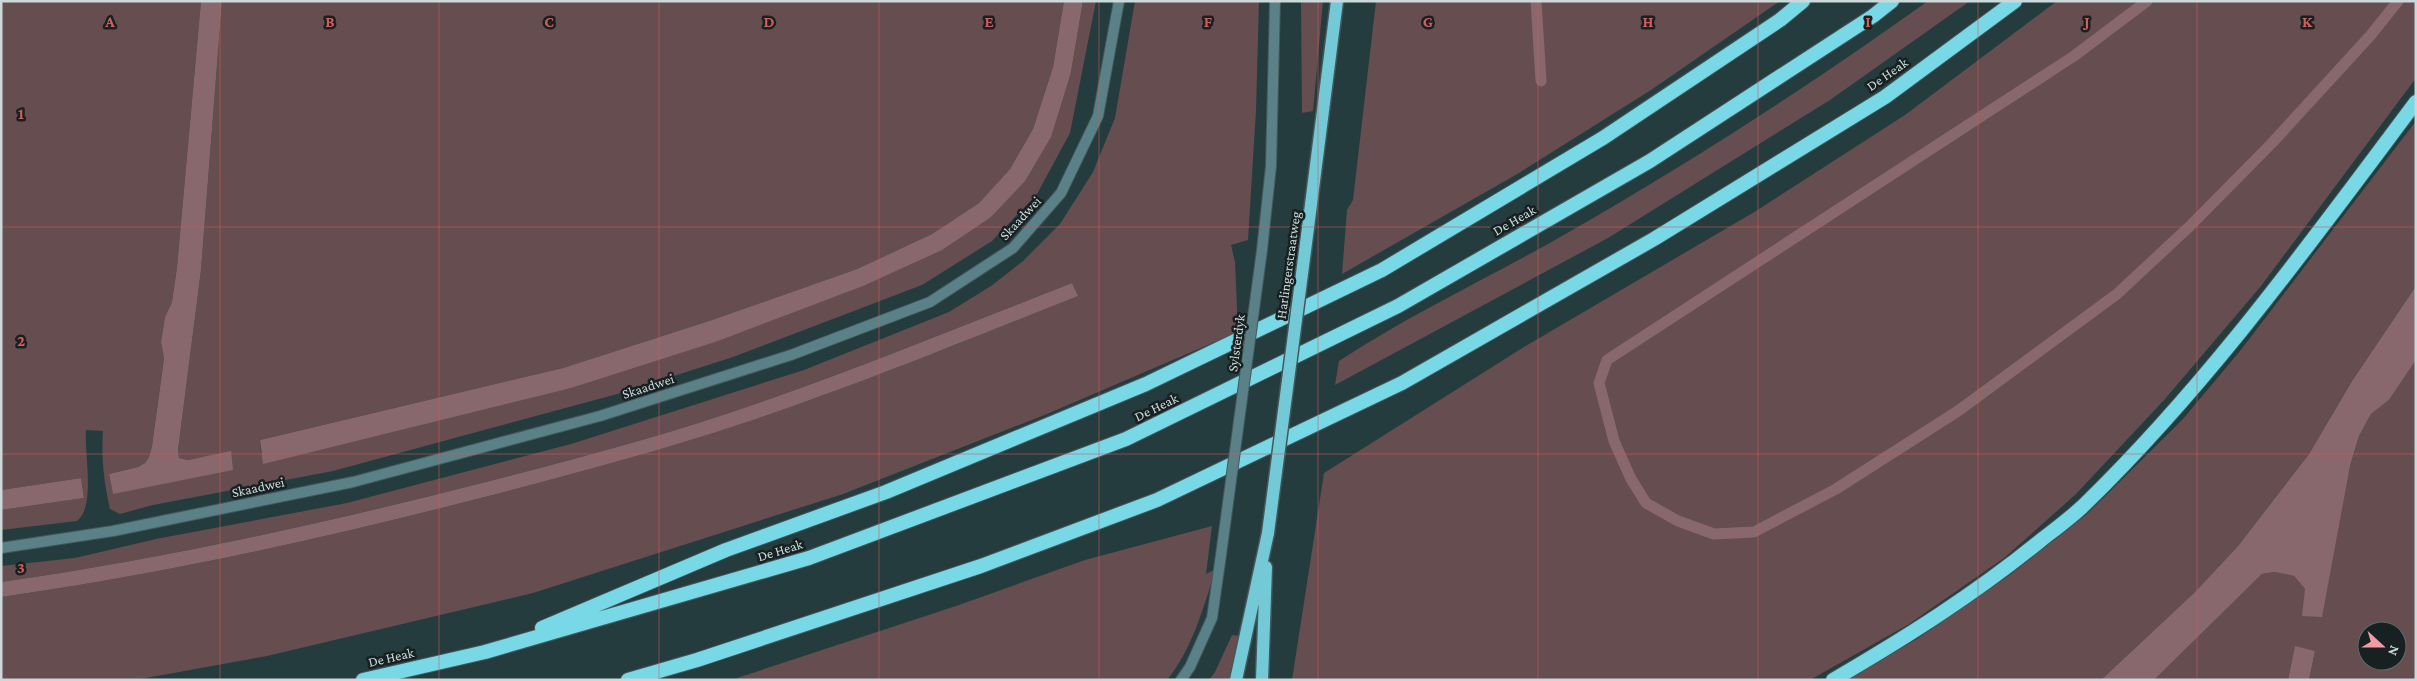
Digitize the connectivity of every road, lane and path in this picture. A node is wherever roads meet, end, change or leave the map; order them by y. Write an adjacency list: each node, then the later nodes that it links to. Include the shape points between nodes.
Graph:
1 (1119, 1): 9 (street, Skaadwei, via 1098,116 1061,193 1013,248 930,302 791,354 600,416 353,482 113,531)
2 (1275, 1): 13 (street, Sylsterdyk, bridge, via 1271,166 1212,618)
3 (1337, 1): 8 (main road, Harlingerstraatweg, bridge)
4 (1803, 1): 10 (highway, via 1780,20 1603,138 1382,270 1146,384 886,492 726,550)
5 (1892, 1): 10 (highway, De Heak, via 1650,161 1423,291 1126,439 809,558)
6 (2015, 1): 12 (highway, De Heak, via 1885,97 1654,239 1402,382 1156,500 981,566)
7 (2416, 102): 16 (highway, via 2271,294 2175,409 2081,508 2008,567 1915,632)
8 (1268, 533): 14 (main road, Harlingerstraatweg); 15 (main road, Harlingerstraatweg)
9 (1, 548)
10 (485, 652): 11 (highway, De Heak)
11 (363, 680)
12 (628, 680)
13 (1181, 680)
14 (1236, 680)
15 (1262, 680)
16 (1833, 680)

